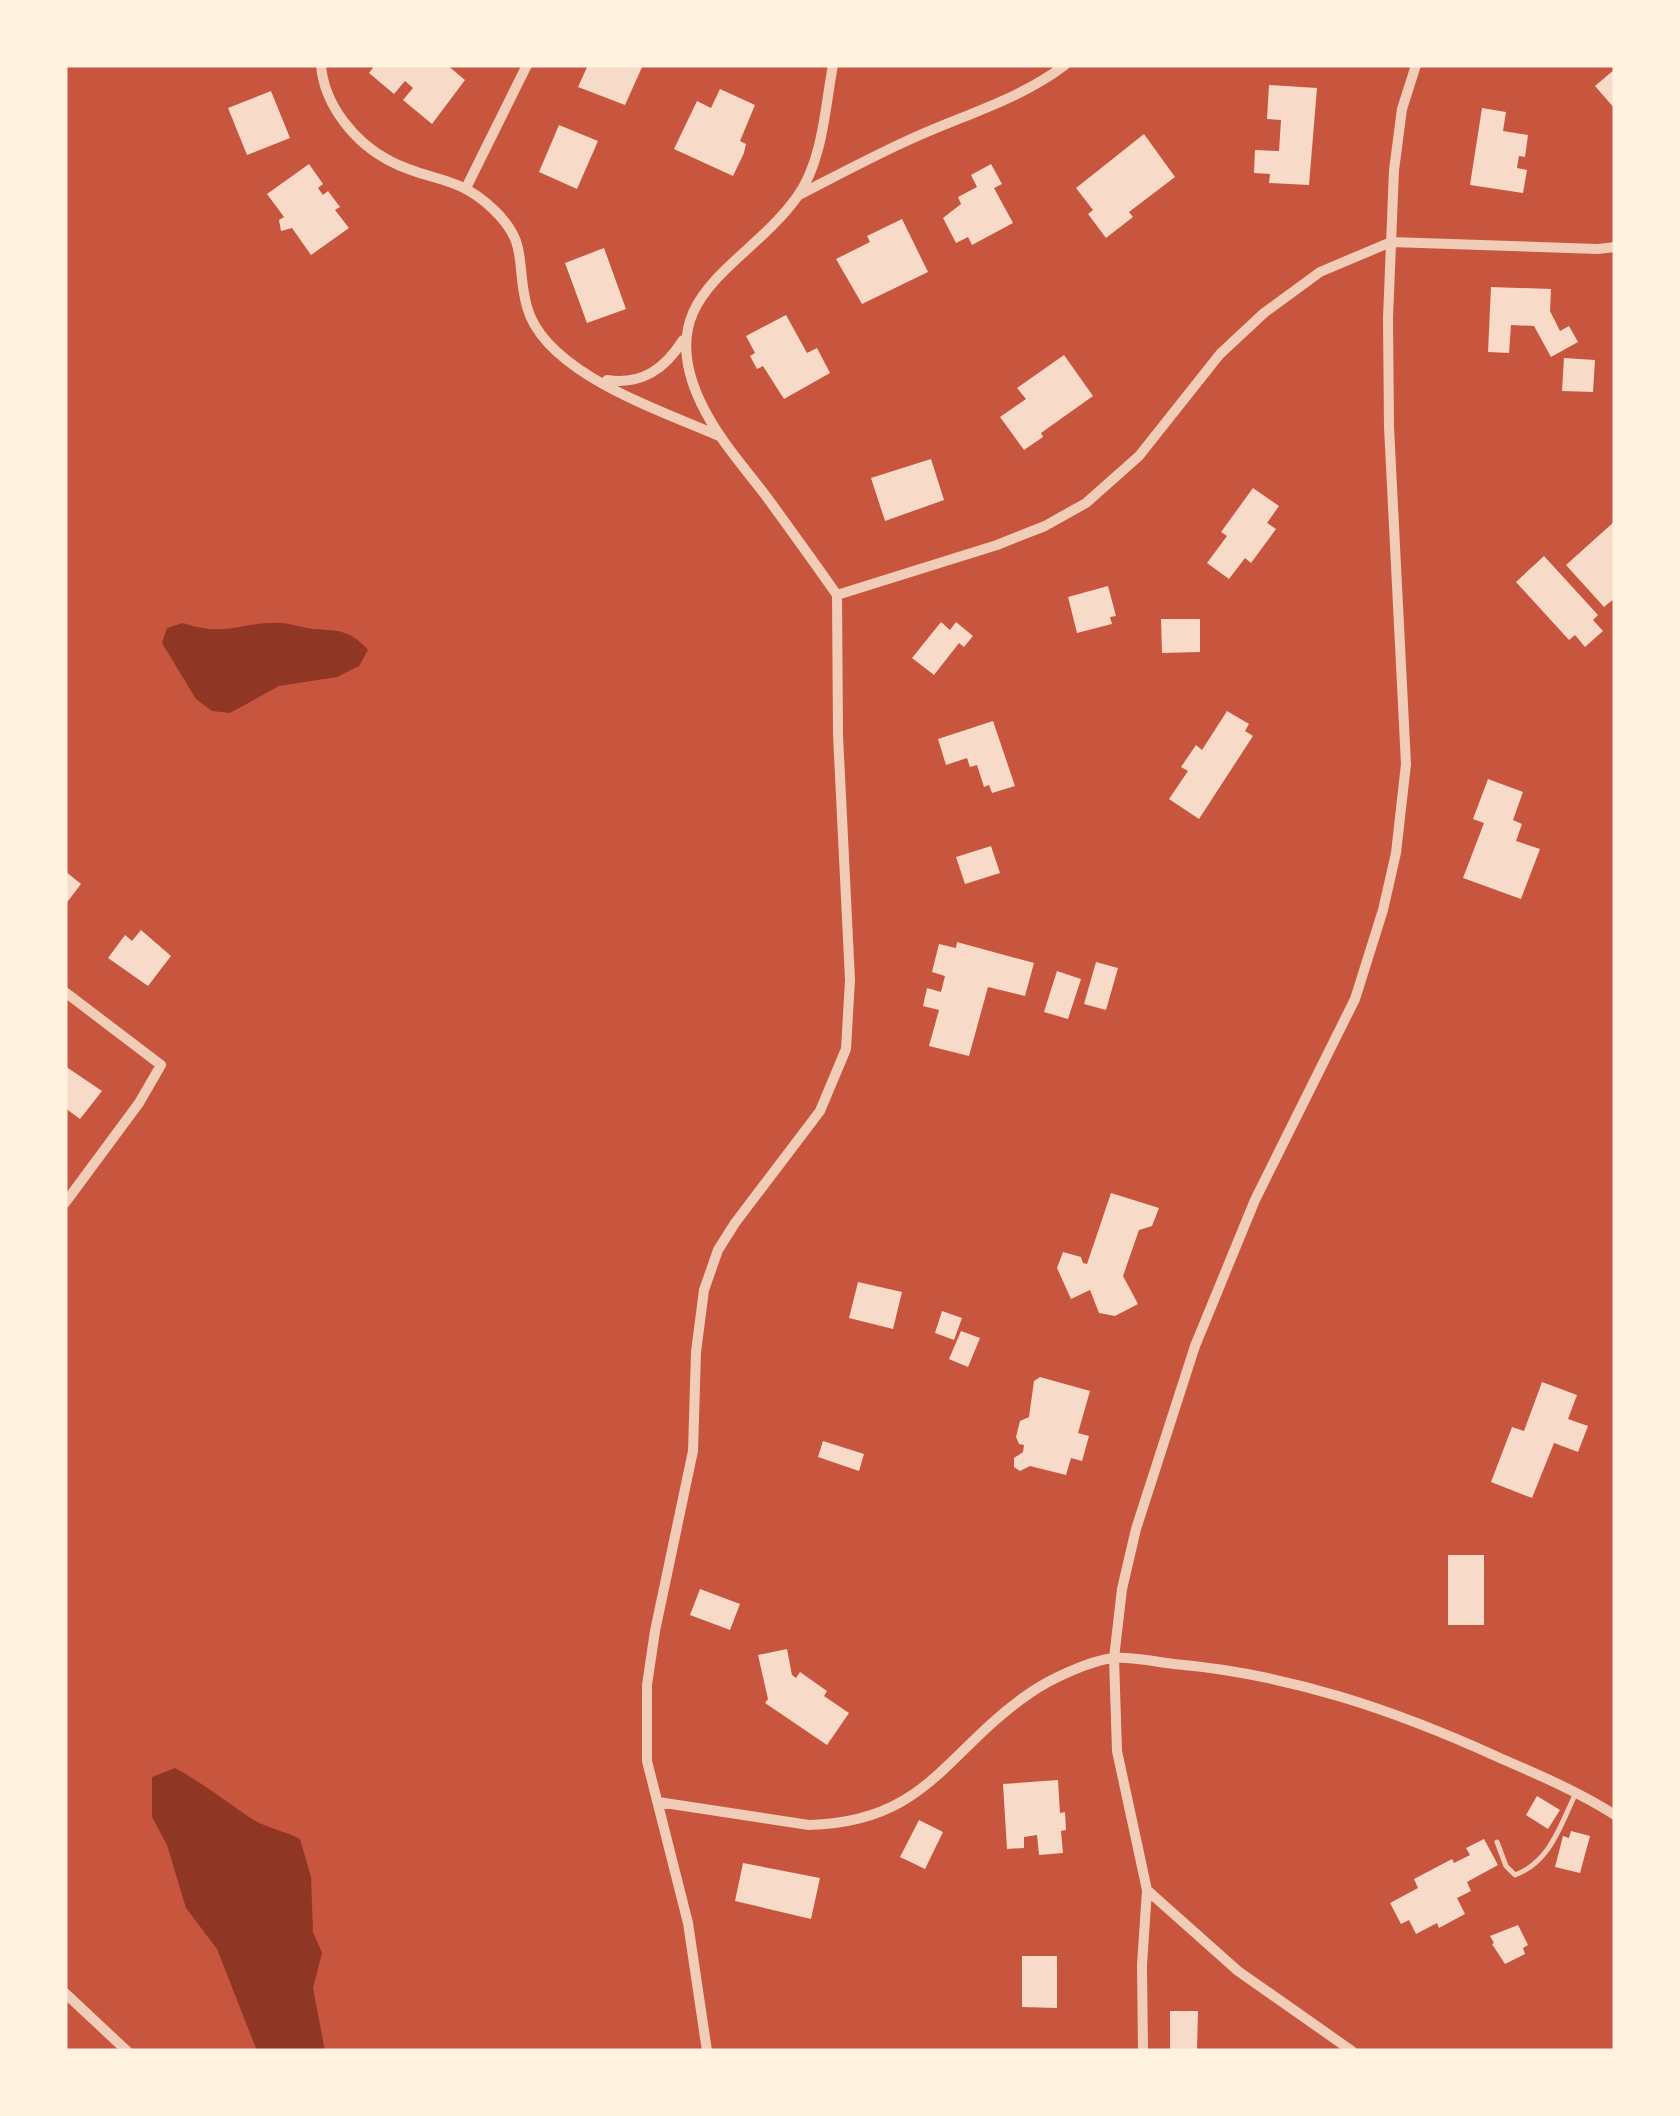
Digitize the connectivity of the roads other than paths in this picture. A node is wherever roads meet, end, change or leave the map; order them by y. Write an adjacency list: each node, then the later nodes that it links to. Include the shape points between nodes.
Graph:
1 (321, 65): 6 (street, via 331,102 370,148 390,162)
2 (527, 65): 6 (street)
3 (833, 65): 7 (street, via 819,141)
4 (1065, 65): 7 (street, via 1000,103)
5 (1416, 65): 8 (street, via 1402,109)
6 (467, 186): 11 (street, via 515,234 537,331)
7 (798, 195): 10 (street, via 716,277 695,306)
8 (1392, 242): 9 (street); 13 (street, via 1320,272 1264,313 1220,354 1140,456 1086,504 998,545); 16 (street, via 1389,427 1406,764 1396,853 1355,998 1255,1200 1195,1346 1136,1529)
9 (1615, 247)
10 (686, 335): 11 (street, via 651,374); 12 (street, via 688,369)
11 (596, 378): 12 (street)
12 (720, 436): 13 (street)
13 (837, 595): 18 (street, via 850,980 846,1049 820,1111 734,1223 704,1290 693,1451 647,1685 647,1761)
14 (65, 992): 15 (street, via 161,1065)
15 (65, 1203)
16 (1114, 1658): 17 (street, via 1232,1669 1334,1692 1427,1725); 18 (street, via 1028,1694 922,1790 874,1816 810,1825); 21 (street, via 1117,1751)
17 (1576, 1792): 19 (street); 20 (lane, via 1541,1860 1524,1872 1514,1875)
18 (658, 1802): 24 (street)
19 (1615, 1815)
20 (1496, 1842)
21 (1147, 1890): 25 (street); 26 (street, via 1238,1971)
22 (65, 1992): 23 (street)
23 (127, 2051)
24 (708, 2051)
25 (1143, 2051)
26 (1352, 2051)

